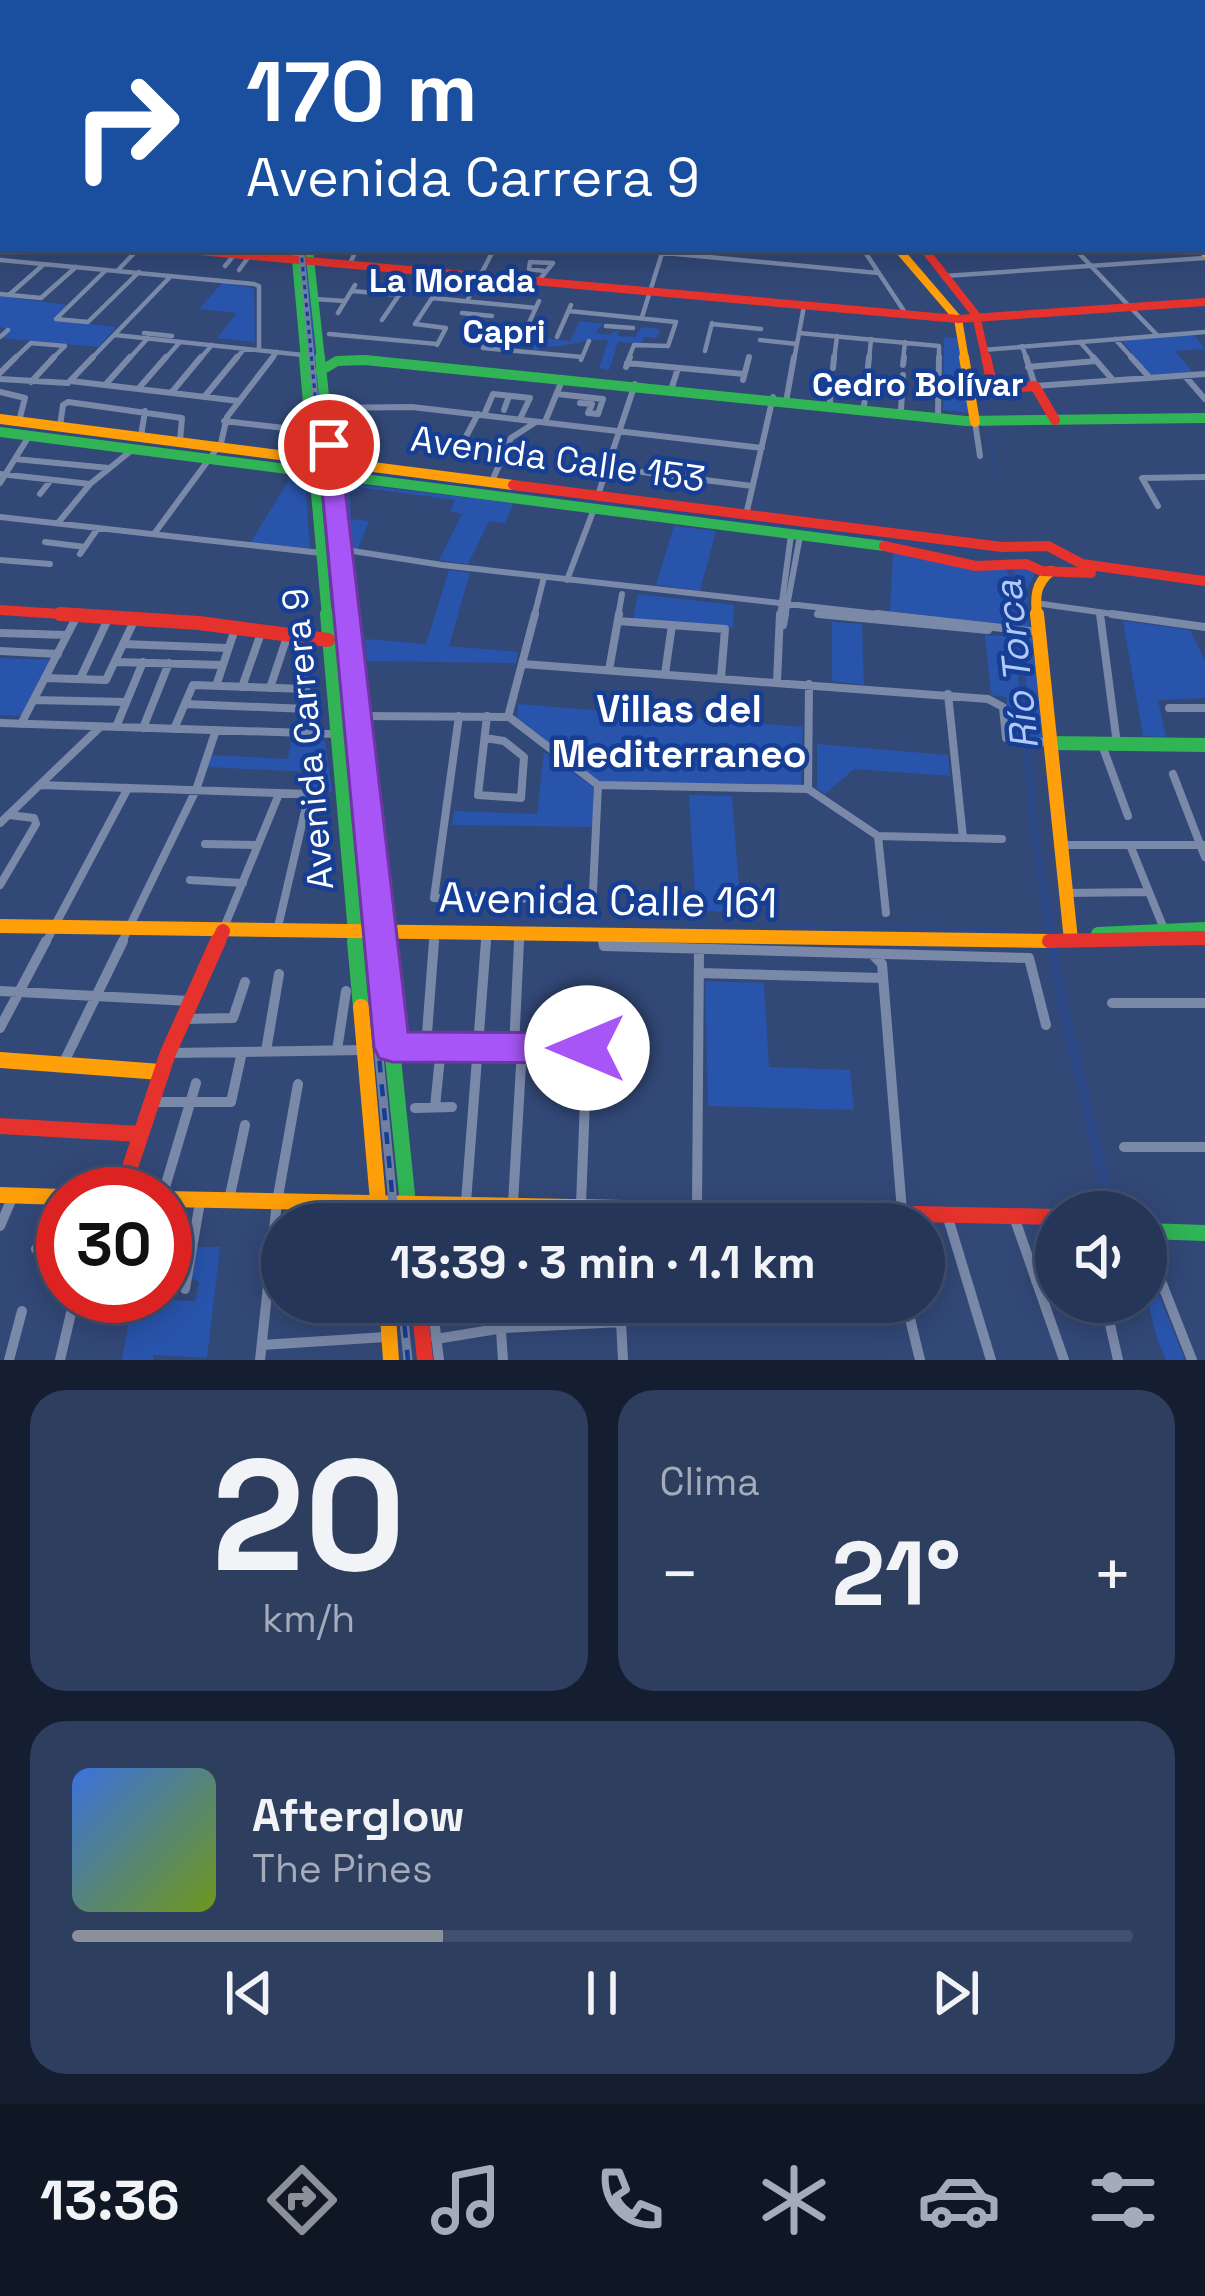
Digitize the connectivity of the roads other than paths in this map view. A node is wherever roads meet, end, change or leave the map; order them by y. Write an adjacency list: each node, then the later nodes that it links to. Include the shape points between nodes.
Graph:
1 (135, 252): 25 (street)
2 (210, 252): 13 (main road)
3 (248, 252): 15 (main road)
4 (492, 252): 30 (street)
5 (663, 252): 32 (street)
6 (673, 252): 28 (street)
7 (866, 252): 28 (street)
8 (901, 252): 47 (main road)
9 (926, 252): 31 (main road)
10 (1078, 252): 21 (street)
11 (1180, 252): 16 (street)
12 (1204, 253): 16 (street)
13 (243, 255): 15 (main road); 20 (street); 24 (street)
14 (354, 255): 15 (main road); 30 (main road)
15 (306, 257): 30 (main road); 34 (main road, Avenida Carrera 9); 75 (main road, Avenida Carrera 9)
16 (1187, 259): 21 (street)
17 (0, 260): 18 (street)
18 (14, 261): 19 (street); 26 (street)
19 (44, 264): 22 (street); 33 (street)
20 (225, 266)
21 (1091, 266): 31 (street); 40 (street)
22 (76, 267): 23 (street); 33 (street, via 41,298)
23 (107, 269): 25 (street); 27 (street, via 56,319 88,322)
24 (239, 270)
25 (118, 271): 27 (street)
26 (0, 272)
27 (139, 272): 29 (street)
28 (878, 273): 41 (street)
29 (171, 275): 55 (street); 71 (street, via 259,286)
30 (481, 275): 32 (main road); 32 (main road); 37 (street)
31 (945, 276): 48 (main road)
32 (651, 290): 39 (main road); 41 (main road); 46 (street)
33 (4, 295)
34 (314, 299): 36 (street); 73 (main road, Avenida Carrera 9)
35 (1205, 300): 40 (main road)
36 (345, 301): 49 (street, via 353,288 402,292); 60 (street, via 329,334)
37 (467, 302): 38 (street); 60 (street, via 434,295 415,324 446,328 436,345)
38 (484, 303): 43 (street); 78 (street, via 538,304 523,335 491,333 483,349)
39 (804, 306): 47 (main road); 53 (street)
40 (1128, 306): 48 (main road); 58 (street)
41 (904, 311): 47 (main road)
42 (462, 313): 43 (street)
43 (478, 314): 44 (street)
44 (492, 316)
45 (624, 316): 46 (street); 51 (street); 59 (street, via 570,308)
46 (642, 317): 85 (street, via 674,321 666,347 634,345 627,365)
47 (957, 317): 48 (main road); 123 (main road)
48 (977, 317): 74 (main road)
49 (382, 320)
50 (606, 326): 51 (street)
51 (620, 327): 52 (street)
52 (633, 328)
53 (799, 333): 57 (street); 68 (street)
54 (1202, 333): 58 (street); 67 (street)
55 (114, 335): 56 (street); 97 (street)
56 (146, 336): 63 (street); 99 (street)
57 (837, 336): 61 (street); 86 (street)
58 (1158, 336): 62 (street)
59 (557, 337)
60 (388, 339): 81 (street)
61 (871, 339): 65 (street); 113 (street)
62 (1115, 339): 66 (street); 94 (street)
63 (175, 340): 69 (street); 71 (street); 103 (street)
64 (589, 341): 78 (street, via 581,359)
65 (904, 342): 83 (street); 117 (street, via 939,346)
66 (1080, 342): 70 (street); 82 (street)
67 (1205, 342)
68 (797, 344): 76 (street, via 759,343 762,327 712,322); 109 (street)
69 (212, 345): 72 (street); 105 (street)
70 (1022, 346): 74 (street); 84 (street)
71 (260, 348): 72 (street); 75 (street); 77 (street)
72 (244, 349): 107 (street)
73 (318, 350): 80 (main road); 87 (main road, Avenida Carrera 9)
74 (983, 350): 101 (main road, via 993,389)
75 (302, 351): 77 (street); 138 (main road, Avenida Carrera 9)
76 (705, 351)
77 (277, 352): 110 (street)
78 (532, 353): 88 (street)
79 (748, 356): 85 (street, via 744,377)
80 (340, 357): 81 (main road); 87 (main road); 98 (main road)
81 (375, 358): 88 (main road)
82 (1096, 361): 84 (street); 95 (street)
83 (903, 365)
84 (1028, 367): 101 (street)
85 (678, 368): 102 (street)
86 (832, 368)
87 (320, 371): 118 (main road, Avenida Carrera 9)
88 (522, 372): 98 (main road)
89 (1205, 374): 91 (street)
90 (903, 375): 115 (street)
91 (1184, 375): 94 (street); 108 (street)
92 (0, 376): 96 (street); 96 (street, via 31,343 65,346)
93 (831, 378): 112 (street)
94 (1150, 378): 95 (street)
95 (1113, 380): 101 (street)
96 (30, 382): 97 (street)
97 (68, 383): 99 (street)
98 (561, 384): 100 (main road); 111 (street, via 603,399 598,414); 127 (street)
99 (105, 385): 103 (street)
100 (634, 386): 102 (main road); 109 (main road); 129 (street)
101 (1035, 386): 124 (main road)
102 (672, 387): 109 (main road)
103 (138, 389): 105 (street)
104 (0, 392): 125 (street, via 24,396)
105 (171, 393): 107 (street)
106 (509, 396): 114 (street); 119 (street, via 493,394); 122 (street, via 530,398)
107 (204, 397): 110 (street)
108 (1203, 399)
109 (779, 400): 112 (main road); 136 (street)
110 (238, 401): 126 (street)
111 (580, 403)
112 (830, 405): 113 (main road); 123 (main road)
113 (864, 406): 115 (main road)
114 (504, 410)
115 (901, 410): 117 (main road)
116 (145, 411): 128 (street, via 68,402); 132 (street, via 182,418); 133 (street)
117 (938, 413): 123 (main road)
118 (326, 415): 119 (street, via 400,406); 140 (main road, Avenida Carrera 9)
119 (481, 415): 122 (street); 134 (street)
120 (1205, 418): 124 (main road)
121 (0, 419): 125 (main road, Avenida Calle 153)
122 (520, 419): 127 (street)
123 (975, 420): 124 (main road); 137 (street)
124 (1054, 420)
125 (19, 421): 128 (main road, Avenida Calle 153)
126 (224, 421): 135 (street); 138 (street)
127 (542, 422): 129 (street); 147 (street, via 512,438)
128 (60, 426): 133 (main road, Avenida Calle 153)
129 (619, 431): 136 (street); 153 (street)
130 (3, 436): 131 (main road, Avenida Calle 153)
131 (29, 436): 133 (main road, Avenida Calle 153); 139 (street)
132 (180, 441): 133 (main road, Avenida Calle 153); 135 (main road, Avenida Calle 153)
133 (137, 442): 135 (main road, Avenida Calle 153); 141 (street)
134 (462, 444)
135 (215, 448): 138 (main road, Avenida Calle 153); 138 (main road, Avenida Calle 153); 159 (street)
136 (761, 448): 150 (street)
137 (980, 456)
138 (313, 457): 140 (main road, Avenida Calle 153); 163 (main road, Avenida Carrera 9)
139 (15, 459): 141 (street); 143 (street)
140 (331, 464): 146 (main road, Avenida Calle 153); 147 (main road, Avenida Calle 153, via 340,456); 151 (main road, Avenida Carrera 9)
141 (110, 468): 149 (street)
142 (642, 472): 150 (street)
143 (3, 474): 145 (street); 148 (street)
144 (1205, 477): 154 (street, via 1142,478)
145 (51, 480): 149 (street); 152 (street)
146 (360, 480): 151 (main road); 153 (main road, Avenida Calle 153)
147 (492, 481): 153 (main road, Avenida Calle 153)
148 (0, 483)
149 (90, 484): 157 (street)
150 (752, 486): 155 (street)
151 (335, 492): 164 (main road, Avenida Carrera 9)
152 (40, 494)
153 (596, 502): 155 (main road, Avenida Calle 153); 160 (main road, Avenida Calle 153); 171 (street)
154 (1158, 506)
155 (746, 514): 162 (main road, Avenida Calle 153)
156 (0, 517): 157 (street)
157 (58, 523): 158 (street)
158 (98, 528): 159 (street); 161 (street, via 82,550)
159 (154, 534): 163 (street)
160 (795, 535): 168 (main road, Avenida Calle 153, via 976,566); 174 (street)
161 (45, 542)
162 (1036, 545): 165 (main road); 168 (main road)
163 (321, 553): 195 (main road, Avenida Carrera 9)
164 (340, 555): 170 (street); 223 (main road, Avenida Carrera 9)
165 (1066, 559): 169 (main road); 172 (main road)
166 (0, 560): 167 (street)
167 (50, 564)
168 (1014, 565): 169 (main road, Avenida Calle 153)
169 (1053, 571): 172 (main road); 176 (main road, via 1037,586)
170 (544, 577): 171 (street); 203 (street)
171 (567, 580): 175 (street); 177 (street)
172 (1205, 585)
173 (622, 594): 184 (street)
174 (785, 594): 175 (street); 177 (street); 179 (street)
175 (765, 602): 177 (street)
176 (1035, 603): 180 (street); 189 (main road)
177 (783, 607): 179 (street); 188 (street); 210 (street)
178 (0, 610): 181 (main road)
179 (828, 610): 188 (street)
180 (1100, 612): 186 (street); 239 (street)
181 (77, 615): 182 (main road); 192 (street)
182 (109, 617): 183 (main road); 209 (street)
183 (135, 619): 187 (main road); 196 (street)
184 (618, 621): 185 (street); 205 (street)
185 (672, 625): 206 (street); 208 (street, via 725,629)
186 (1205, 627)
187 (235, 628): 191 (main road); 197 (street)
188 (1010, 629): 189 (street)
189 (1038, 632): 237 (main road)
190 (0, 633): 192 (street)
191 (261, 633): 193 (main road); 213 (street)
192 (67, 635): 199 (street)
193 (287, 637): 194 (main road); 214 (street)
194 (302, 640): 195 (main road); 215 (street)
195 (328, 640): 235 (main road, Avenida Carrera 9)
196 (123, 644): 197 (street); 200 (street)
197 (227, 648): 204 (street)
198 (0, 651): 199 (street)
199 (58, 653): 207 (street)
200 (115, 662): 201 (street); 209 (street, via 106,680)
201 (143, 662): 202 (street); 218 (street)
202 (169, 663): 204 (street); 231 (street)
203 (523, 664): 205 (street); 226 (street)
204 (222, 665): 212 (street)
205 (609, 670): 206 (street)
206 (665, 674): 208 (street)
207 (45, 678): 209 (street); 217 (street)
208 (721, 678): 210 (street)
209 (80, 679)
210 (777, 682): 211 (street)
211 (809, 684): 216 (street); 247 (street)
212 (216, 686): 213 (street); 219 (street, via 193,685)
213 (242, 687): 214 (street)
214 (270, 688): 215 (street)
215 (306, 689): 222 (street)
216 (948, 694): 237 (street, via 988,698 1003,707 1011,739); 253 (street)
217 (34, 700): 218 (street); 228 (street)
218 (126, 703): 230 (street)
219 (185, 704): 222 (street); 232 (street)
220 (1169, 708): 221 (street)
221 (1205, 708)
222 (307, 709): 234 (street)
223 (357, 716): 224 (street); 275 (main road, Avenida Carrera 9)
224 (459, 716): 225 (street); 266 (street, via 434,898)
225 (488, 716): 226 (street); 236 (street)
226 (508, 717): 245 (street)
227 (0, 723): 228 (street)
228 (22, 724): 229 (street)
229 (100, 727): 230 (street); 244 (street)
230 (116, 727): 231 (street)
231 (143, 728): 232 (street)
232 (175, 729): 233 (street)
233 (216, 730): 234 (street); 248 (street)
234 (309, 733): 235 (street)
235 (336, 734): 274 (main road, Avenida Carrera 9)
236 (485, 738): 241 (street); 241 (street, via 524,757 521,798 480,798)
237 (1047, 742): 238 (main road); 257 (main road)
238 (1102, 744): 239 (main road); 250 (street)
239 (1117, 744): 240 (main road)
240 (1205, 745)
241 (483, 755): 242 (street)
242 (497, 766)
243 (1173, 774): 259 (street)
244 (40, 785): 246 (street); 251 (street)
245 (598, 785): 247 (street); 266 (street)
246 (128, 788): 248 (street); 270 (street)
247 (808, 788): 252 (street)
248 (196, 790): 249 (street); 273 (street)
249 (279, 793): 256 (street); 278 (street, via 309,794)
250 (1128, 816)
251 (4, 819): 263 (street, via 36,824)
252 (878, 836): 253 (street); 268 (street)
253 (963, 838): 254 (street)
254 (1003, 839)
255 (205, 844): 256 (street)
256 (258, 845): 262 (street)
257 (1061, 845): 258 (street); 265 (main road)
258 (1130, 845): 259 (street); 264 (street)
259 (1203, 845): 260 (street)
260 (1205, 857)
261 (190, 880): 262 (street)
262 (243, 883): 277 (street)
263 (0, 885)
264 (1149, 892): 265 (street); 272 (street)
265 (1066, 893): 283 (main road)
266 (593, 899): 267 (street)
267 (592, 912)
268 (886, 913)
269 (0, 926): 270 (main road, Avenida Calle 161)
270 (52, 928): 273 (main road, Avenida Calle 161); 293 (street)
271 (436, 929): 275 (main road, Avenida Calle 161); 276 (main road, Avenida Calle 161); 302 (street)
272 (1164, 929): 282 (main road, Avenida Calle 161); 283 (main road, Avenida Calle 161)
273 (126, 930): 277 (main road, Avenida Calle 161); 294 (street)
274 (355, 930): 275 (main road, Avenida Calle 161); 278 (main road, Avenida Calle 161); 307 (main road, Avenida Carrera 9)
275 (380, 930): 301 (main road, Avenida Carrera 9)
276 (487, 930): 279 (main road, Avenida Calle 161); 304 (street)
277 (223, 931): 278 (main road, Avenida Calle 161); 295 (main road)
278 (277, 931)
279 (519, 931): 280 (main road, Avenida Calle 161); 305 (street)
280 (602, 932): 281 (main road, Avenida Calle 161); 284 (street, via 604,946)
281 (692, 934): 284 (main road); 285 (main road, Avenida Calle 161)
282 (1205, 934): 283 (main road, Avenida Calle 161)
283 (1067, 940): 285 (main road, Avenida Calle 161)
284 (705, 949): 286 (street); 287 (street)
285 (888, 952): 286 (main road); 286 (street); 289 (street); 299 (street, via 1002,957 1034,977)
286 (870, 953)
287 (698, 973): 289 (street); 343 (street)
288 (279, 974): 308 (street)
289 (883, 978): 344 (street)
290 (245, 982): 298 (street, via 233,1018)
291 (0, 991): 293 (street)
292 (346, 991): 306 (street)
293 (18, 992): 294 (street); 300 (street)
294 (96, 996): 295 (street); 312 (street)
295 (192, 1001): 298 (main road)
296 (1112, 1003): 297 (street)
297 (1205, 1003)
298 (183, 1019): 310 (main road)
299 (1046, 1025)
300 (0, 1028)
301 (392, 1047): 302 (street); 333 (main road, Avenida Carrera 9)
302 (426, 1047): 303 (street)
303 (441, 1047): 304 (street); 318 (street)
304 (478, 1047): 305 (street); 336 (street)
305 (518, 1048): 341 (street); 342 (street, via 587,1048)
306 (337, 1050): 307 (street); 308 (street)
307 (364, 1050): 339 (main road, Avenida Carrera 9)
308 (266, 1051): 309 (street)
309 (242, 1052): 310 (street); 317 (street, via 231,1102)
310 (168, 1053): 313 (main road)
311 (0, 1060): 312 (main road)
312 (63, 1063): 313 (main road)
313 (161, 1072): 316 (main road)
314 (196, 1083): 317 (street)
315 (298, 1084): 335 (street)
316 (151, 1102): 317 (street); 323 (main road)
317 (190, 1102): 327 (street)
318 (435, 1107): 319 (street); 320 (street)
319 (452, 1107)
320 (415, 1108)
321 (245, 1125): 332 (street)
322 (0, 1126): 323 (main road)
323 (140, 1134): 326 (main road)
324 (1124, 1147): 325 (street)
325 (1205, 1147)
326 (130, 1167)
327 (172, 1167)
328 (6, 1196): 329 (main road); 348 (street)
329 (36, 1197)
330 (192, 1199): 331 (main road)
331 (200, 1200): 332 (main road); 351 (street)
332 (229, 1201): 335 (main road)
333 (407, 1201): 334 (main road); 340 (main road)
334 (426, 1201): 336 (main road)
335 (277, 1202): 338 (main road)
336 (466, 1202): 337 (main road)
337 (483, 1202): 341 (main road)
338 (328, 1203)
339 (378, 1203)
340 (388, 1203)
341 (513, 1203)
342 (581, 1203)
343 (697, 1203)
344 (901, 1203)
345 (946, 1213): 346 (main road); 379 (street)
346 (1013, 1214): 347 (main road); 352 (street)
347 (1035, 1216)
348 (0, 1226)
349 (1167, 1232): 350 (main road)
350 (1205, 1233)
351 (192, 1247)
352 (1035, 1278)
353 (1167, 1296): 382 (street)
354 (22, 1311): 370 (street)
355 (69, 1323): 371 (street)
356 (266, 1323): 369 (street)
357 (388, 1323): 367 (main road)
358 (421, 1323): 374 (main road)
359 (434, 1323): 368 (street)
360 (502, 1323): 366 (street)
361 (601, 1323): 366 (street)
362 (621, 1323): 377 (street)
363 (911, 1323): 378 (street)
364 (1051, 1323): 380 (street)
365 (1110, 1323): 381 (street)
366 (503, 1328): 368 (street); 376 (street)
367 (389, 1337): 369 (street); 373 (main road)
368 (436, 1339): 375 (street)
369 (262, 1345): 372 (street)
370 (9, 1360)
371 (60, 1360)
372 (260, 1360)
373 (392, 1360)
374 (424, 1360)
375 (439, 1360)
376 (503, 1360)
377 (623, 1360)
378 (920, 1360)
379 (991, 1360)
380 (1064, 1360)
381 (1118, 1360)
382 (1192, 1360)

